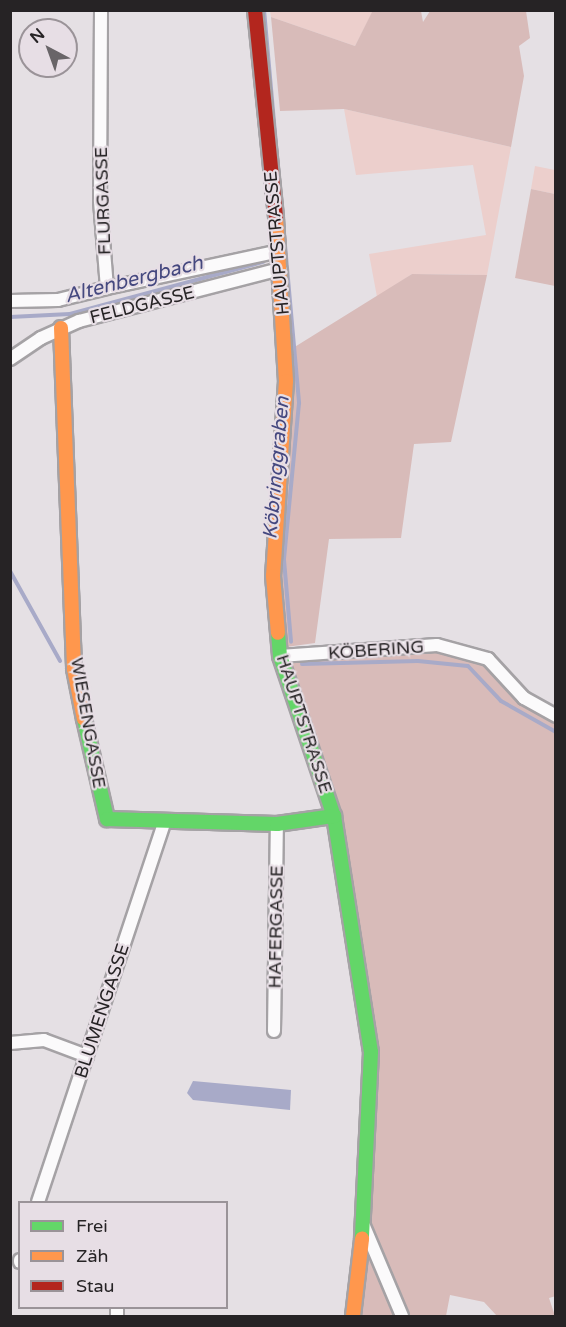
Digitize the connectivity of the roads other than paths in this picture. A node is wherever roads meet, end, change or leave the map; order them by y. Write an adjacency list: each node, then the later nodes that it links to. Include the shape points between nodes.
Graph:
1 (101, 10): 5 (street, FLURGASSE, via 100,201)
2 (255, 10): 3 (main road, HAUPTSTRASSE)
3 (279, 251): 4 (main road, HAUPTSTRASSE); 5 (street)
4 (280, 269): 7 (street, FELDGASSE); 9 (main road, HAUPTSTRASSE, via 286,381 273,576)
5 (107, 288): 6 (street, via 58,300)
6 (10, 301)
7 (61, 328): 8 (street, FELDGASSE); 12 (main road, WIESENGASSE, via 74,669 103,813 107,819)
8 (10, 359)
9 (280, 656): 10 (street, KÖBERING, via 437,645 488,659 524,698); 11 (main road, HAUPTSTRASSE)
10 (555, 716)
11 (334, 816): 13 (main road, WIESENGASSE); 18 (main road, HAUPTSTRASSE, via 371,1052)
12 (165, 821): 13 (main road, WIESENGASSE); 16 (street, BLUMENGASSE)
13 (277, 824): 14 (street, HAFERGASSE)
14 (274, 1031)
15 (10, 1043): 16 (street, via 44,1040)
16 (87, 1056): 17 (street, BLUMENGASSE)
17 (39, 1201)
18 (364, 1222): 19 (main road, HAUPTSTRASSE); 20 (street)
19 (352, 1317)
20 (402, 1317)

